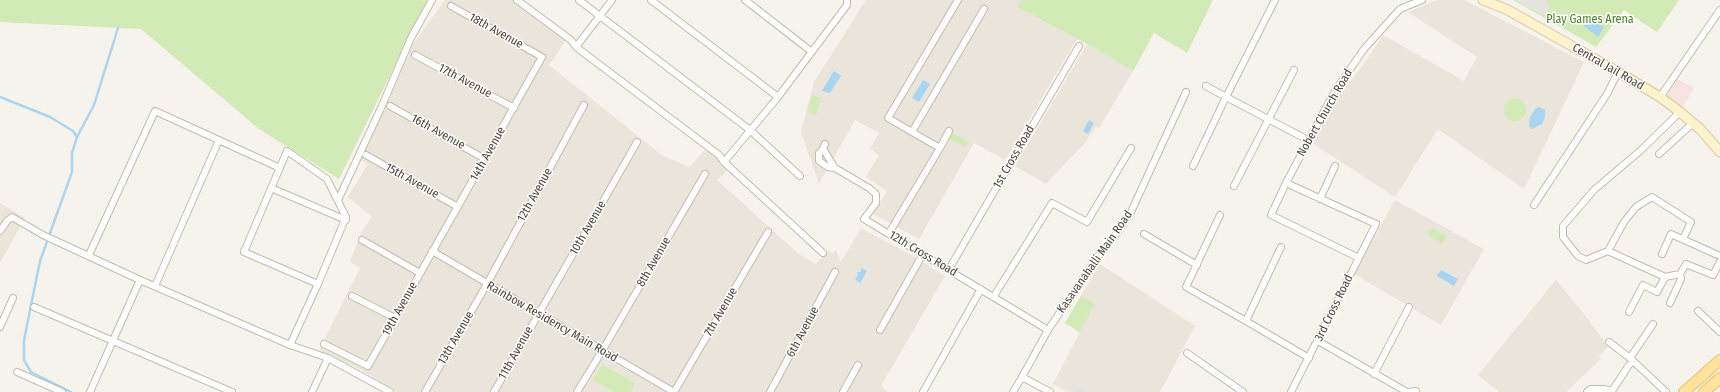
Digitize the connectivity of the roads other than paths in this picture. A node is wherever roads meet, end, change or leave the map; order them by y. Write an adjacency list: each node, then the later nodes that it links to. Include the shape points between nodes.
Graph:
1 (432, 0): 57 (street, via 411,38)
2 (517, 0): 17 (street, via 571,40)
3 (579, 0): 15 (street)
4 (612, 0): 15 (street)
5 (651, 0): 25 (street)
6 (745, 0): 18 (street)
7 (847, 0): 18 (street, via 847,5)
8 (958, 0): 36 (street, via 888,118)
9 (1276, 0): 26 (street)
10 (1422, 0): 38 (street, Nobert Church Road, via 1400,9 1364,49 1335,91)
11 (1483, 0): 22 (main road, Central Jail Road, via 1508,10)
12 (451, 6): 20 (street, 18th Avenue)
13 (984, 9): 36 (street)
14 (1720, 10): 27 (street)
15 (600, 16): 17 (street); 34 (street)
16 (1079, 46): 79 (street, 1st Cross Road)
17 (576, 48): 47 (street, via 719,155)
18 (812, 52): 25 (street)
19 (415, 55): 30 (street, 17th Avenue)
20 (542, 57): 30 (street, 14th Avenue)
21 (1294, 70): 32 (street)
22 (1618, 72): 27 (main road, Central Jail Road); 58 (street, via 1607,94)
23 (1206, 86): 26 (street)
24 (1186, 92): 103 (street, Kasavanahalli Main Road, via 1131,212)
25 (778, 97): 34 (street)
26 (1226, 97): 32 (street); 48 (street)
27 (1660, 97): 31 (main road, Central Jail Road)
28 (584, 105): 86 (street, 12th Avenue)
29 (390, 106): 46 (street, 16th Avenue)
30 (514, 108): 46 (street, 14th Avenue)
31 (1680, 112): 33 (main road, Central Jail Road); 69 (street, via 1594,190 1563,226 1563,236 1578,256 1586,260)
32 (1269, 119): 38 (street); 54 (street)
33 (1693, 123): 43 (main road, Central Jail Road); 44 (street)
34 (750, 130): 47 (street); 52 (street)
35 (949, 131): 41 (street)
36 (912, 132): 41 (street)
37 (219, 140): 50 (street); 74 (street, via 155,111); 87 (street)
38 (1308, 140): 53 (street, Nobert Church Road)
39 (637, 142): 97 (street, 10th Avenue)
40 (824, 147): 64 (street, 12th Cross Road, via 835,168 876,194 876,203 864,219)
41 (940, 148): 64 (street)
42 (1131, 148): 90 (street, via 1087,222 1052,203)
43 (1720, 152)
44 (1659, 154)
45 (366, 155): 59 (street, 15th Avenue)
46 (485, 159): 59 (street, 14th Avenue)
47 (724, 162): 71 (street)
48 (1193, 166)
49 (1335, 166): 56 (street)
50 (280, 168): 55 (street); 57 (street, via 287,150 327,179)
51 (705, 174): 110 (street, 8th Avenue)
52 (800, 176)
53 (1286, 182): 56 (street); 76 (street, Nobert Church Road, via 1271,215)
54 (1234, 186)
55 (271, 188): 61 (street); 85 (street, via 244,252)
56 (1320, 199): 76 (street, 3rd Cross Road, via 1376,224)
57 (338, 200): 61 (street)
58 (1534, 205)
59 (458, 207): 70 (street, 14th Avenue)
60 (1220, 215): 78 (street)
61 (346, 220): 85 (street)
62 (0, 232): 74 (street, via 7,220 12,217 42,235)
63 (768, 232): 130 (street, 7th Avenue)
64 (889, 233): 72 (street, 12th Cross Road)
65 (1144, 234): 78 (street)
66 (1683, 239): 69 (street, via 1691,222 1652,197 1636,207 1624,222); 73 (street, via 1671,234); 75 (street)
67 (362, 240): 81 (street)
68 (1281, 247): 99 (street)
69 (1608, 251): 83 (street)
70 (432, 252): 81 (street, 19th Avenue); 86 (street, Rainbow Residency Main Road)
71 (823, 253)
72 (923, 254): 79 (street, 12th Cross Road); 102 (street)
73 (1662, 254)
74 (90, 255): 84 (street)
75 (1720, 256)
76 (1359, 258): 105 (street, 3rd Cross Road)
77 (1720, 262): 82 (street, via 1713,275 1686,264)
78 (1197, 265): 99 (street, via 1186,287)
79 (948, 269): 88 (street, 12th Cross Road)
80 (835, 272): 131 (street, 6th Avenue)
81 (420, 273): 98 (street, 19th Avenue)
82 (1680, 274): 83 (street); 92 (street, via 1681,279)
83 (1664, 277): 96 (street, via 1657,292 1643,285)
84 (140, 280): 87 (street); 106 (street)
85 (318, 284): 109 (street)
86 (487, 284): 97 (street, Rainbow Residency Main Road); 127 (street, 13th Avenue)
87 (155, 286): 109 (street)
88 (982, 289): 90 (street, 12th Cross Road); 133 (street)
89 (352, 296): 98 (street)
90 (994, 296): 103 (street, 12th Cross Road)
91 (13, 298): 101 (street)
92 (1670, 303)
93 (34, 307): 106 (street)
94 (1408, 307): 118 (street)
95 (1698, 311): 104 (street)
96 (1629, 312)
97 (538, 314): 110 (street, Rainbow Residency Main Road); 128 (street, 11th Avenue)
98 (395, 318): 108 (street, 19th Avenue, via 368,366)
99 (1246, 320): 113 (street)
100 (1653, 324): 114 (street)
101 (0, 327)
102 (880, 330)
103 (1048, 330): 119 (street, Kasavanahalli Main Road)
104 (1720, 332)
105 (1318, 341): 113 (street, 3rd Cross Road); 118 (street)
106 (112, 342): 123 (street); 124 (street)
107 (1609, 342): 114 (street)
108 (324, 344)
109 (290, 345): 112 (street)
110 (602, 351): 129 (street, 8th Avenue); 130 (street, Rainbow Residency Main Road)
111 (1187, 353): 136 (street)
112 (328, 358): 125 (street); 126 (street)
113 (1309, 358): 137 (street, 3rd Cross Road)
114 (1631, 360): 138 (street, via 1612,391 1590,389); 139 (street)
115 (1720, 360): 140 (main road)
116 (858, 364): 132 (street)
117 (17, 372): 122 (street)
118 (1374, 374): 121 (street, via 1407,392)
119 (1022, 377): 134 (street, Kasavanahalli Main Road); 135 (street)
120 (1720, 378): 141 (main road)
121 (1416, 391)
122 (62, 392)
123 (90, 392)
124 (232, 392)
125 (312, 392)
126 (388, 392)
127 (425, 392)
128 (494, 392)
129 (577, 392)
130 (674, 392)
131 (770, 392)
132 (842, 392)
133 (923, 392)
134 (1013, 392)
135 (1050, 392)
136 (1243, 392)
137 (1291, 392)
138 (1587, 392)
139 (1666, 392)
140 (1684, 392)
141 (1704, 392)

